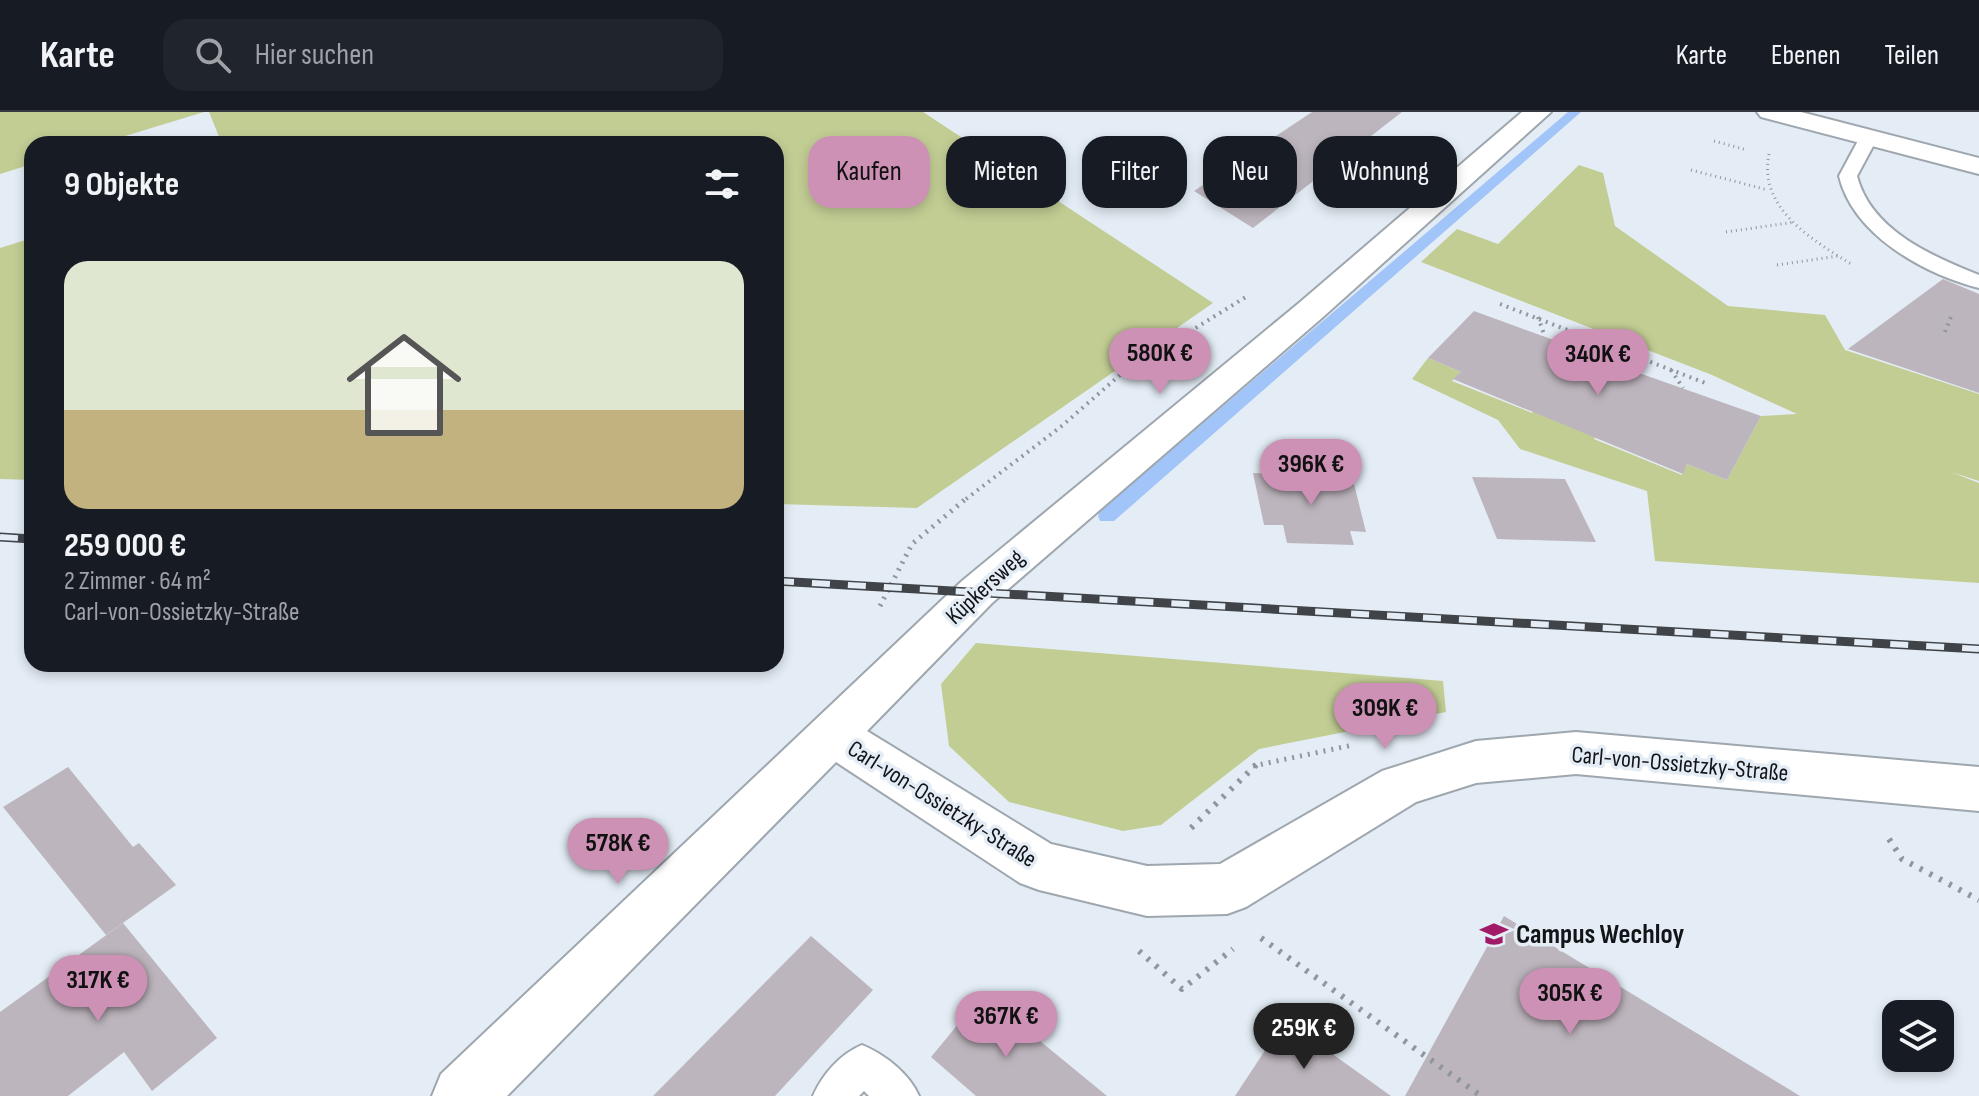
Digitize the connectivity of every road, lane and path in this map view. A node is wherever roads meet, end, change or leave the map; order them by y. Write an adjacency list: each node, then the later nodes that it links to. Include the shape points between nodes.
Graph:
1 (1538, 112): 23 (street, Küpkersweg, via 1027,548)
2 (1770, 112): 3 (street)
3 (1869, 137): 6 (street); 13 (lane, via 1848,176 1861,208 1897,240)
4 (1714, 141): 5 (path)
5 (1754, 152)
6 (1979, 166)
7 (1691, 170): 8 (path)
8 (1768, 190)
9 (1795, 222): 10 (path)
10 (1726, 232)
11 (1838, 256): 12 (path)
12 (1777, 265)
13 (1979, 282)
14 (1257, 289): 23 (path, via 1121,374 912,544 870,640 875,651)
15 (1500, 304): 17 (path)
16 (1952, 313): 18 (path)
17 (1537, 316): 19 (path); 20 (path)
18 (1945, 332)
19 (1545, 337)
20 (1670, 369): 21 (path); 22 (path)
21 (1708, 384)
22 (1683, 388)
23 (900, 669): 24 (street, Küpkersweg)
24 (830, 733): 25 (street, Carl-von-Ossietzky-Straße, via 1039,866 1147,891 1227,889 1400,786 1476,762 1576,753); 29 (street, Küpkersweg)
25 (1979, 789)
26 (1254, 933): 32 (path)
27 (1242, 943): 28 (path, via 1182,989)
28 (1136, 949)
29 (463, 1096)
30 (833, 1096): 31 (lane, via 862,1064)
31 (899, 1096)
32 (1481, 1096)

